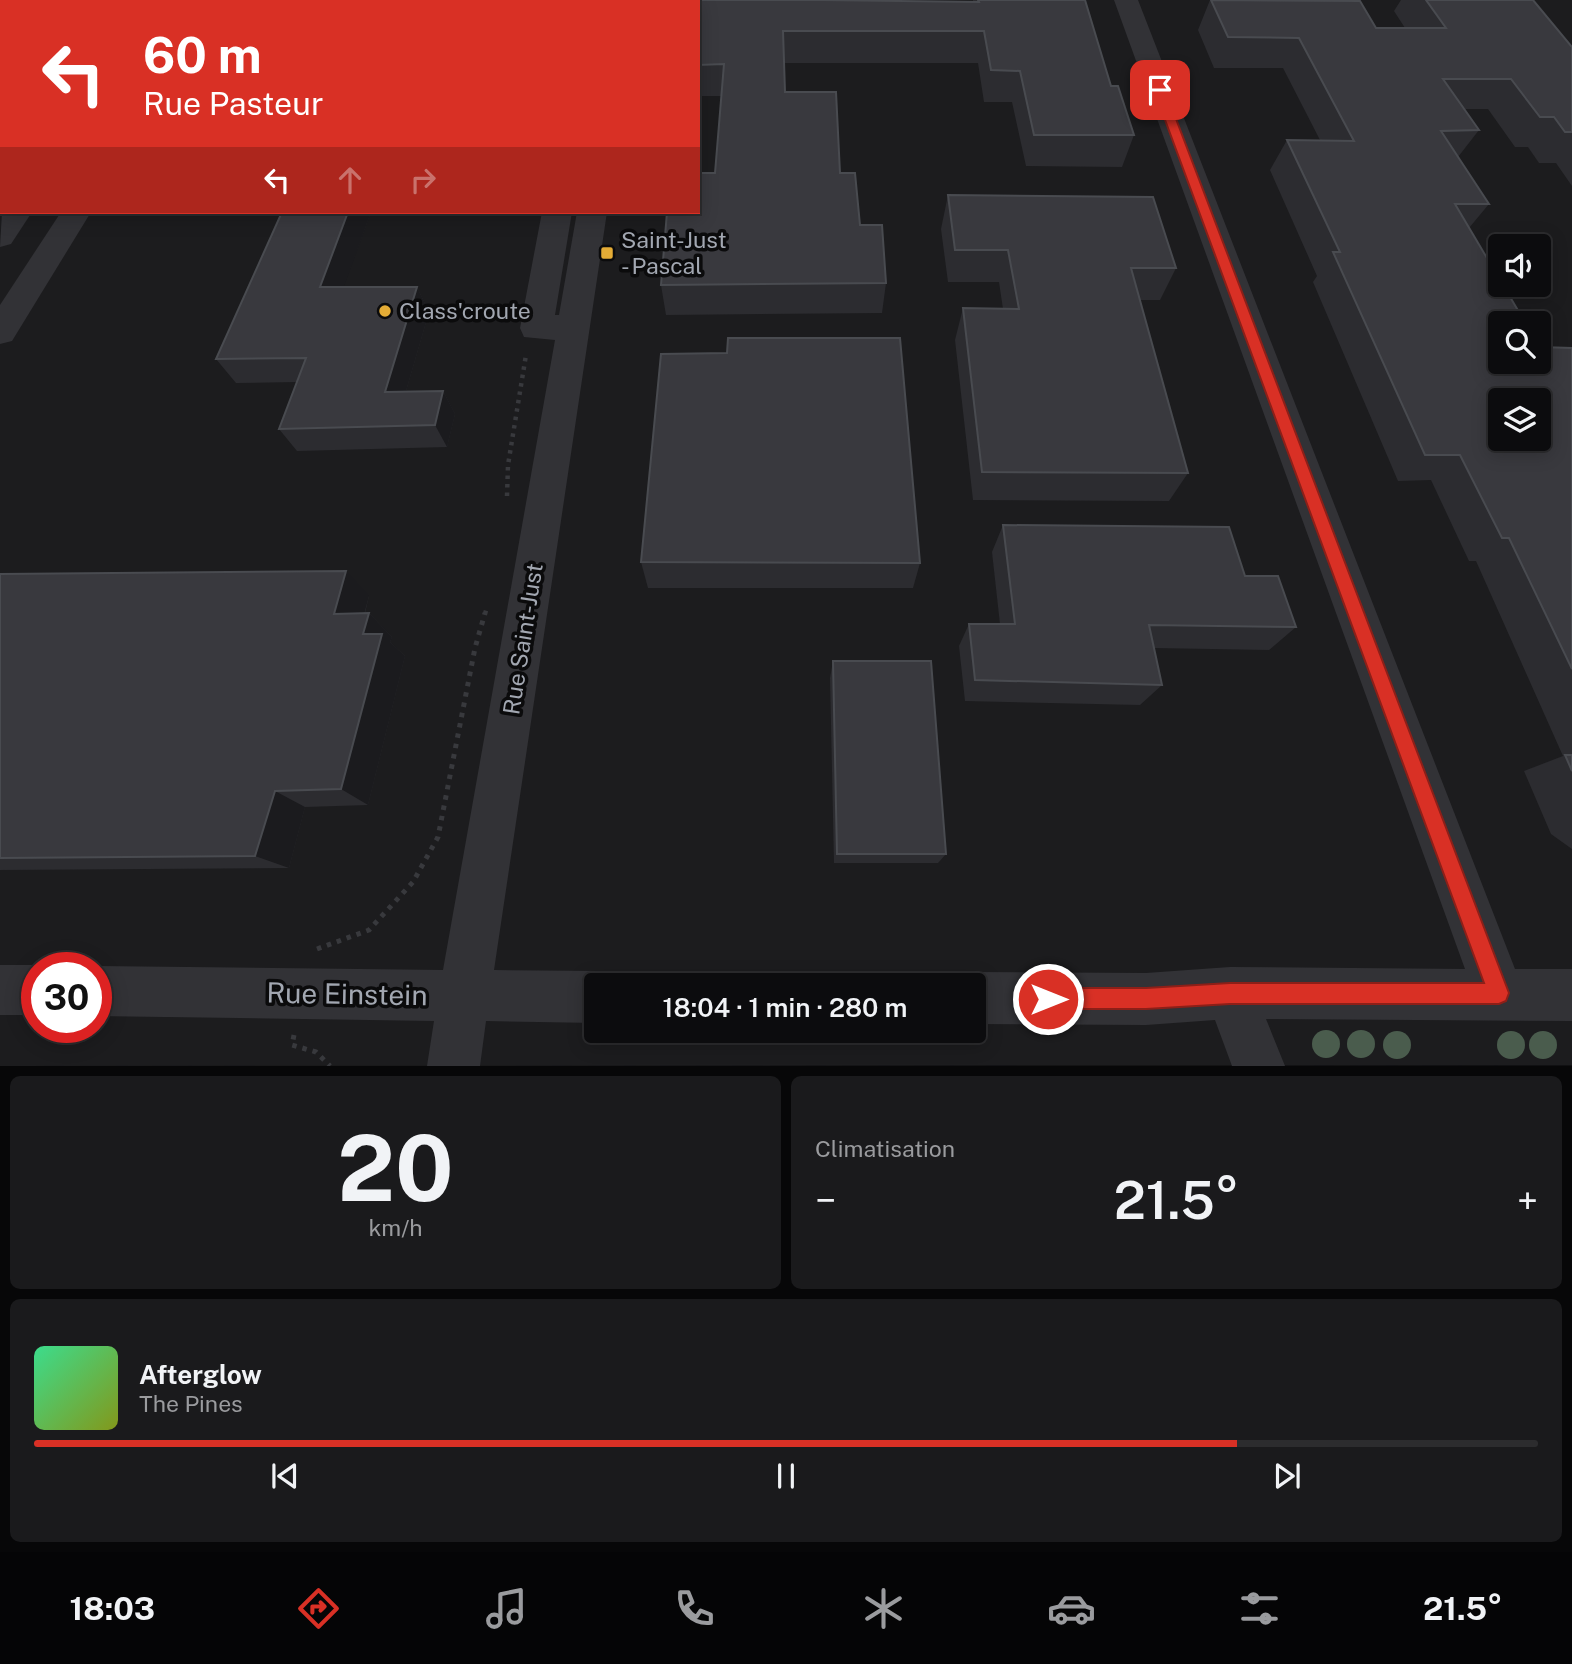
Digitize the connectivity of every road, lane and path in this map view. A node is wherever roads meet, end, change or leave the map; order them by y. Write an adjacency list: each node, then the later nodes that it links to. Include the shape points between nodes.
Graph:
1 (1126, 0): 18 (street)
2 (16, 214): 6 (street)
3 (75, 214): 7 (street)
4 (557, 214): 8 (street, via 536,328)
5 (592, 214): 8 (street, Rue Saint-Just)
6 (0, 237)
7 (9, 304): 9 (street)
8 (574, 327): 19 (street, Rue Saint-Just)
9 (0, 332)
10 (527, 348): 11 (path)
11 (506, 502)
12 (490, 598): 16 (path, via 475,648 438,837 413,882 369,930 317,948)
13 (0, 990): 14 (street)
14 (21, 990)
15 (112, 991): 16 (street, Rue Einstein)
16 (305, 993): 19 (street, Rue Einstein); 23 (path, via 292,1045 316,1052)
17 (1230, 993): 18 (street); 22 (street, via 1146,999); 25 (street)
18 (1499, 993): 20 (street)
19 (463, 995): 21 (street, Rue Einstein); 24 (street, Rue Saint-Just)
20 (1572, 995)
21 (584, 997)
22 (986, 999)
23 (330, 1066)
24 (453, 1066)
25 (1259, 1066)

